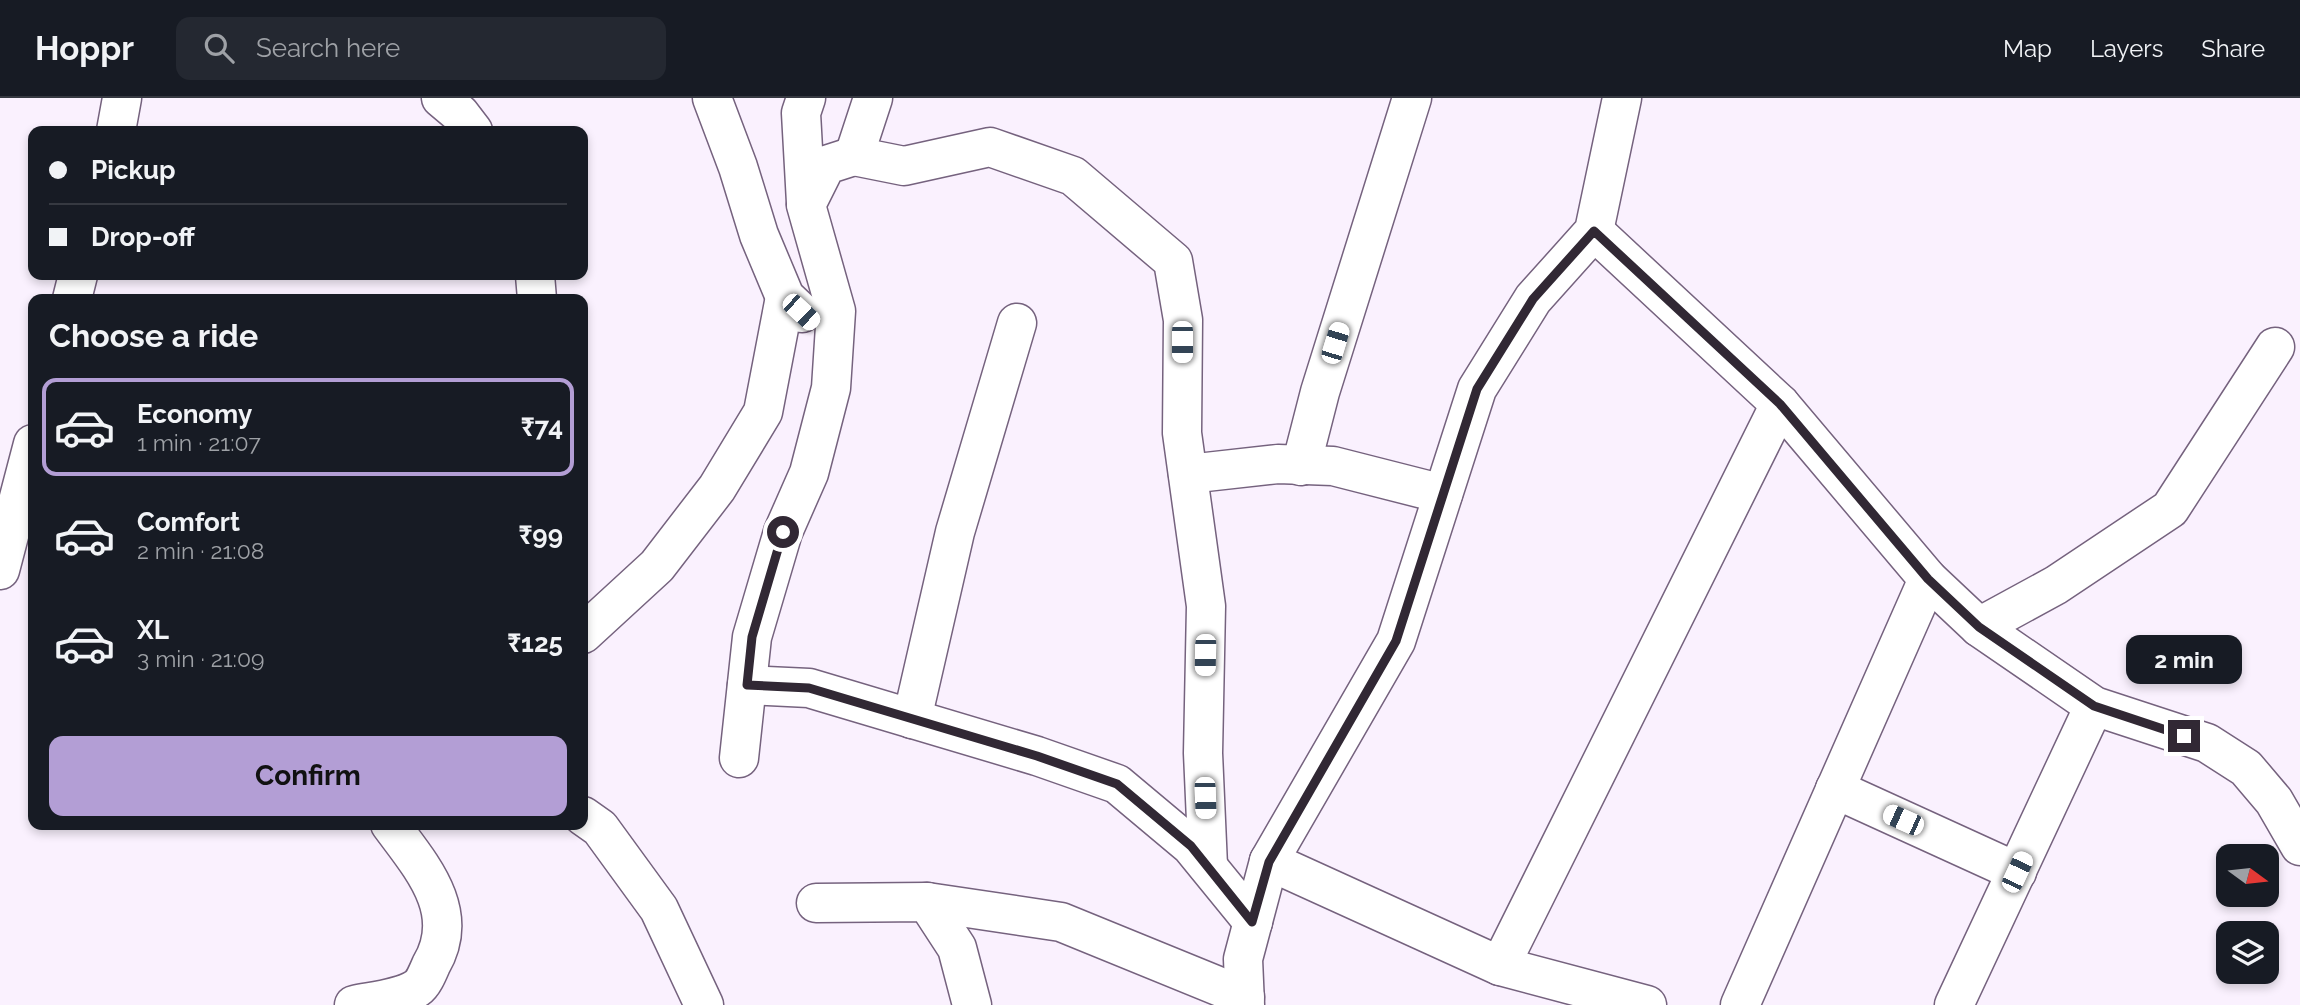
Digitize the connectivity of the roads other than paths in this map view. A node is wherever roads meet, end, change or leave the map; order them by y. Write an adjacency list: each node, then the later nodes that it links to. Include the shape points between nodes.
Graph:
1 (122, 98): 8 (street)
2 (441, 98): 9 (street)
3 (712, 98): 13 (street)
4 (806, 98): 11 (street, via 801,113)
5 (873, 98): 10 (street)
6 (1412, 98): 19 (street)
7 (1622, 98): 12 (street)
8 (117, 126)
9 (470, 126)
10 (854, 156): 11 (street, via 827,165); 20 (street, via 904,166 990,147 1073,176 1173,261 1182,320 1182,433)
11 (806, 205): 15 (street, via 836,311)
12 (1594, 231): 17 (street); 21 (street, via 1533,299 1477,389)
13 (785, 297): 15 (street); 25 (street, via 763,412 717,488 657,566)
14 (1017, 323): 28 (street, via 954,532)
15 (834, 343): 26 (street, via 831,388 808,473 766,583 752,637)
16 (2275, 347): 24 (street, via 2170,509 2056,585)
17 (1780, 404): 23 (street); 40 (street)
18 (28, 463): 22 (street)
19 (1301, 466): 20 (street, via 1278,464); 21 (street, via 1333,467)
20 (1188, 474): 35 (street, via 1206,606 1203,753)
21 (1443, 494): 34 (street, via 1396,641)
22 (0, 569)
23 (1928, 579): 24 (street); 30 (street)
24 (1979, 627): 27 (street)
25 (588, 629)
26 (747, 685): 28 (street, via 809,688); 29 (street)
27 (2094, 706): 33 (street, via 2207,743 2246,768 2274,801); 36 (street)
28 (912, 719): 35 (street, via 1117,784)
29 (739, 758)
30 (1835, 789): 36 (street); 46 (street)
31 (588, 820): 43 (street, via 600,828 659,909)
32 (394, 830): 42 (street, via 430,878 443,919 437,955 418,987)
33 (2300, 846)
34 (1269, 862): 39 (street); 40 (street)
35 (1208, 866): 39 (street)
36 (2017, 872): 47 (street)
37 (927, 902): 38 (street); 41 (street, via 1060,922); 44 (street, via 957,948)
38 (817, 903)
39 (1252, 922): 41 (street, via 1243,959)
40 (1500, 966): 45 (street)
41 (1245, 1001)
42 (354, 1005)
43 (704, 1005)
44 (972, 1005)
45 (1647, 1005)
46 (1740, 1005)
47 (1954, 1005)

